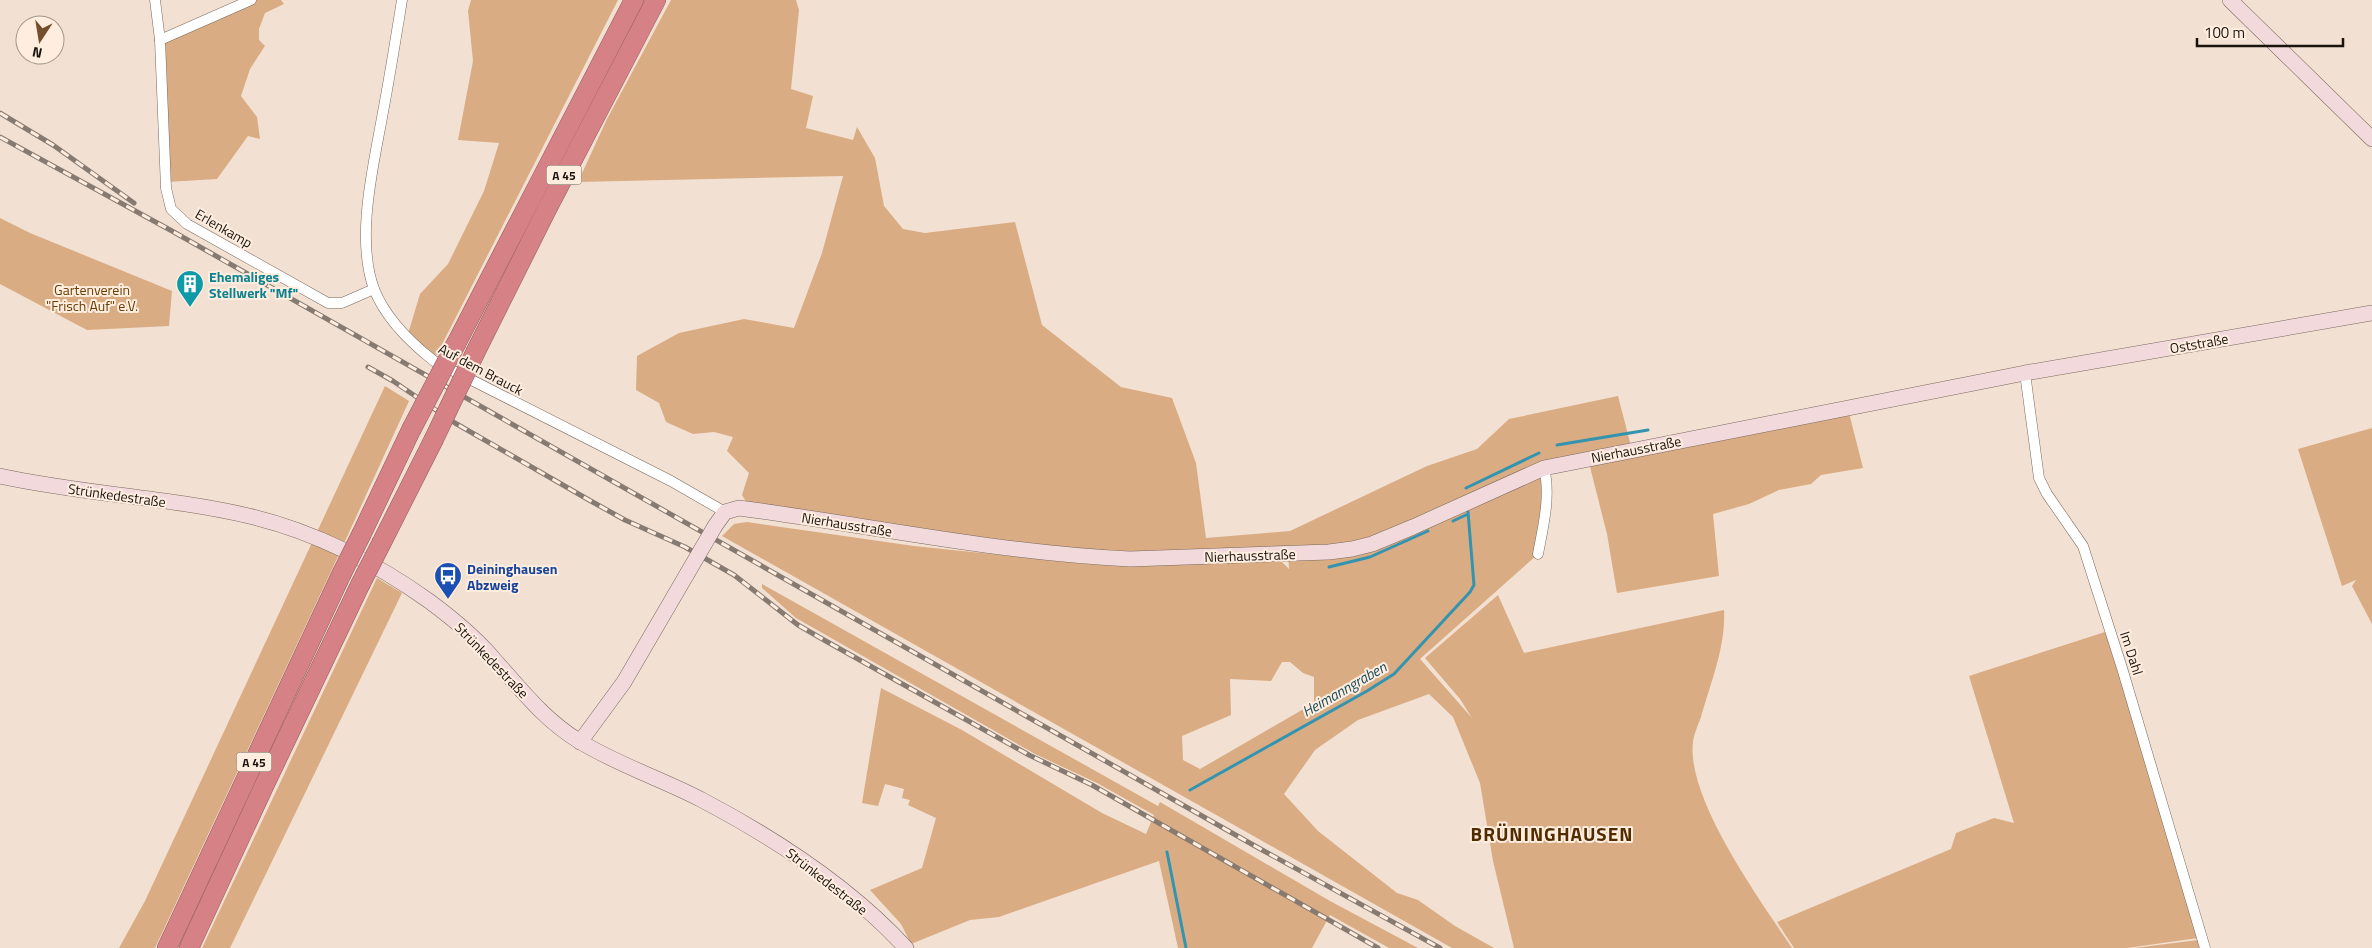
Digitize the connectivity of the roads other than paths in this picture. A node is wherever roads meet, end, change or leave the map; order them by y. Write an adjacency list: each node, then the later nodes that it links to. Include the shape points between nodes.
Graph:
1 (155, 0): 7 (street, Erlenkamp)
2 (251, 0): 7 (street)
3 (402, 0): 9 (street, Auf dem Brauck, via 367,219 368,260)
4 (634, 0): 17 (highway, A 45, bridge, via 411,430)
5 (656, 0): 18 (highway, A 45, bridge, via 546,211 360,585)
6 (2230, 0): 8 (main road)
7 (160, 40): 9 (street, Erlenkamp, via 166,188 171,209 178,217 328,303 342,303)
8 (2372, 139)
9 (374, 289): 14 (street, Auf dem Brauck, via 392,319 434,361)
10 (2372, 313): 11 (main road, Oststraße)
11 (2025, 373): 12 (main road, Nierhausstraße); 20 (street, Im Dahl, via 2040,478 2083,546)
12 (1544, 468): 14 (main road, Nierhausstraße, via 1372,544 1329,552 1097,558 739,508); 15 (street, via 1546,501)
13 (0, 476): 16 (main road, Strünkedestraße, via 188,504 251,517 327,543 372,565 440,609 473,636 536,706)
14 (725, 512): 16 (main road, bridge, via 624,682)
15 (1538, 554)
16 (580, 742): 19 (main road, Strünkedestraße, via 700,799 772,840 848,896)
17 (167, 948)
18 (189, 948)
19 (906, 948)
20 (2205, 948)

